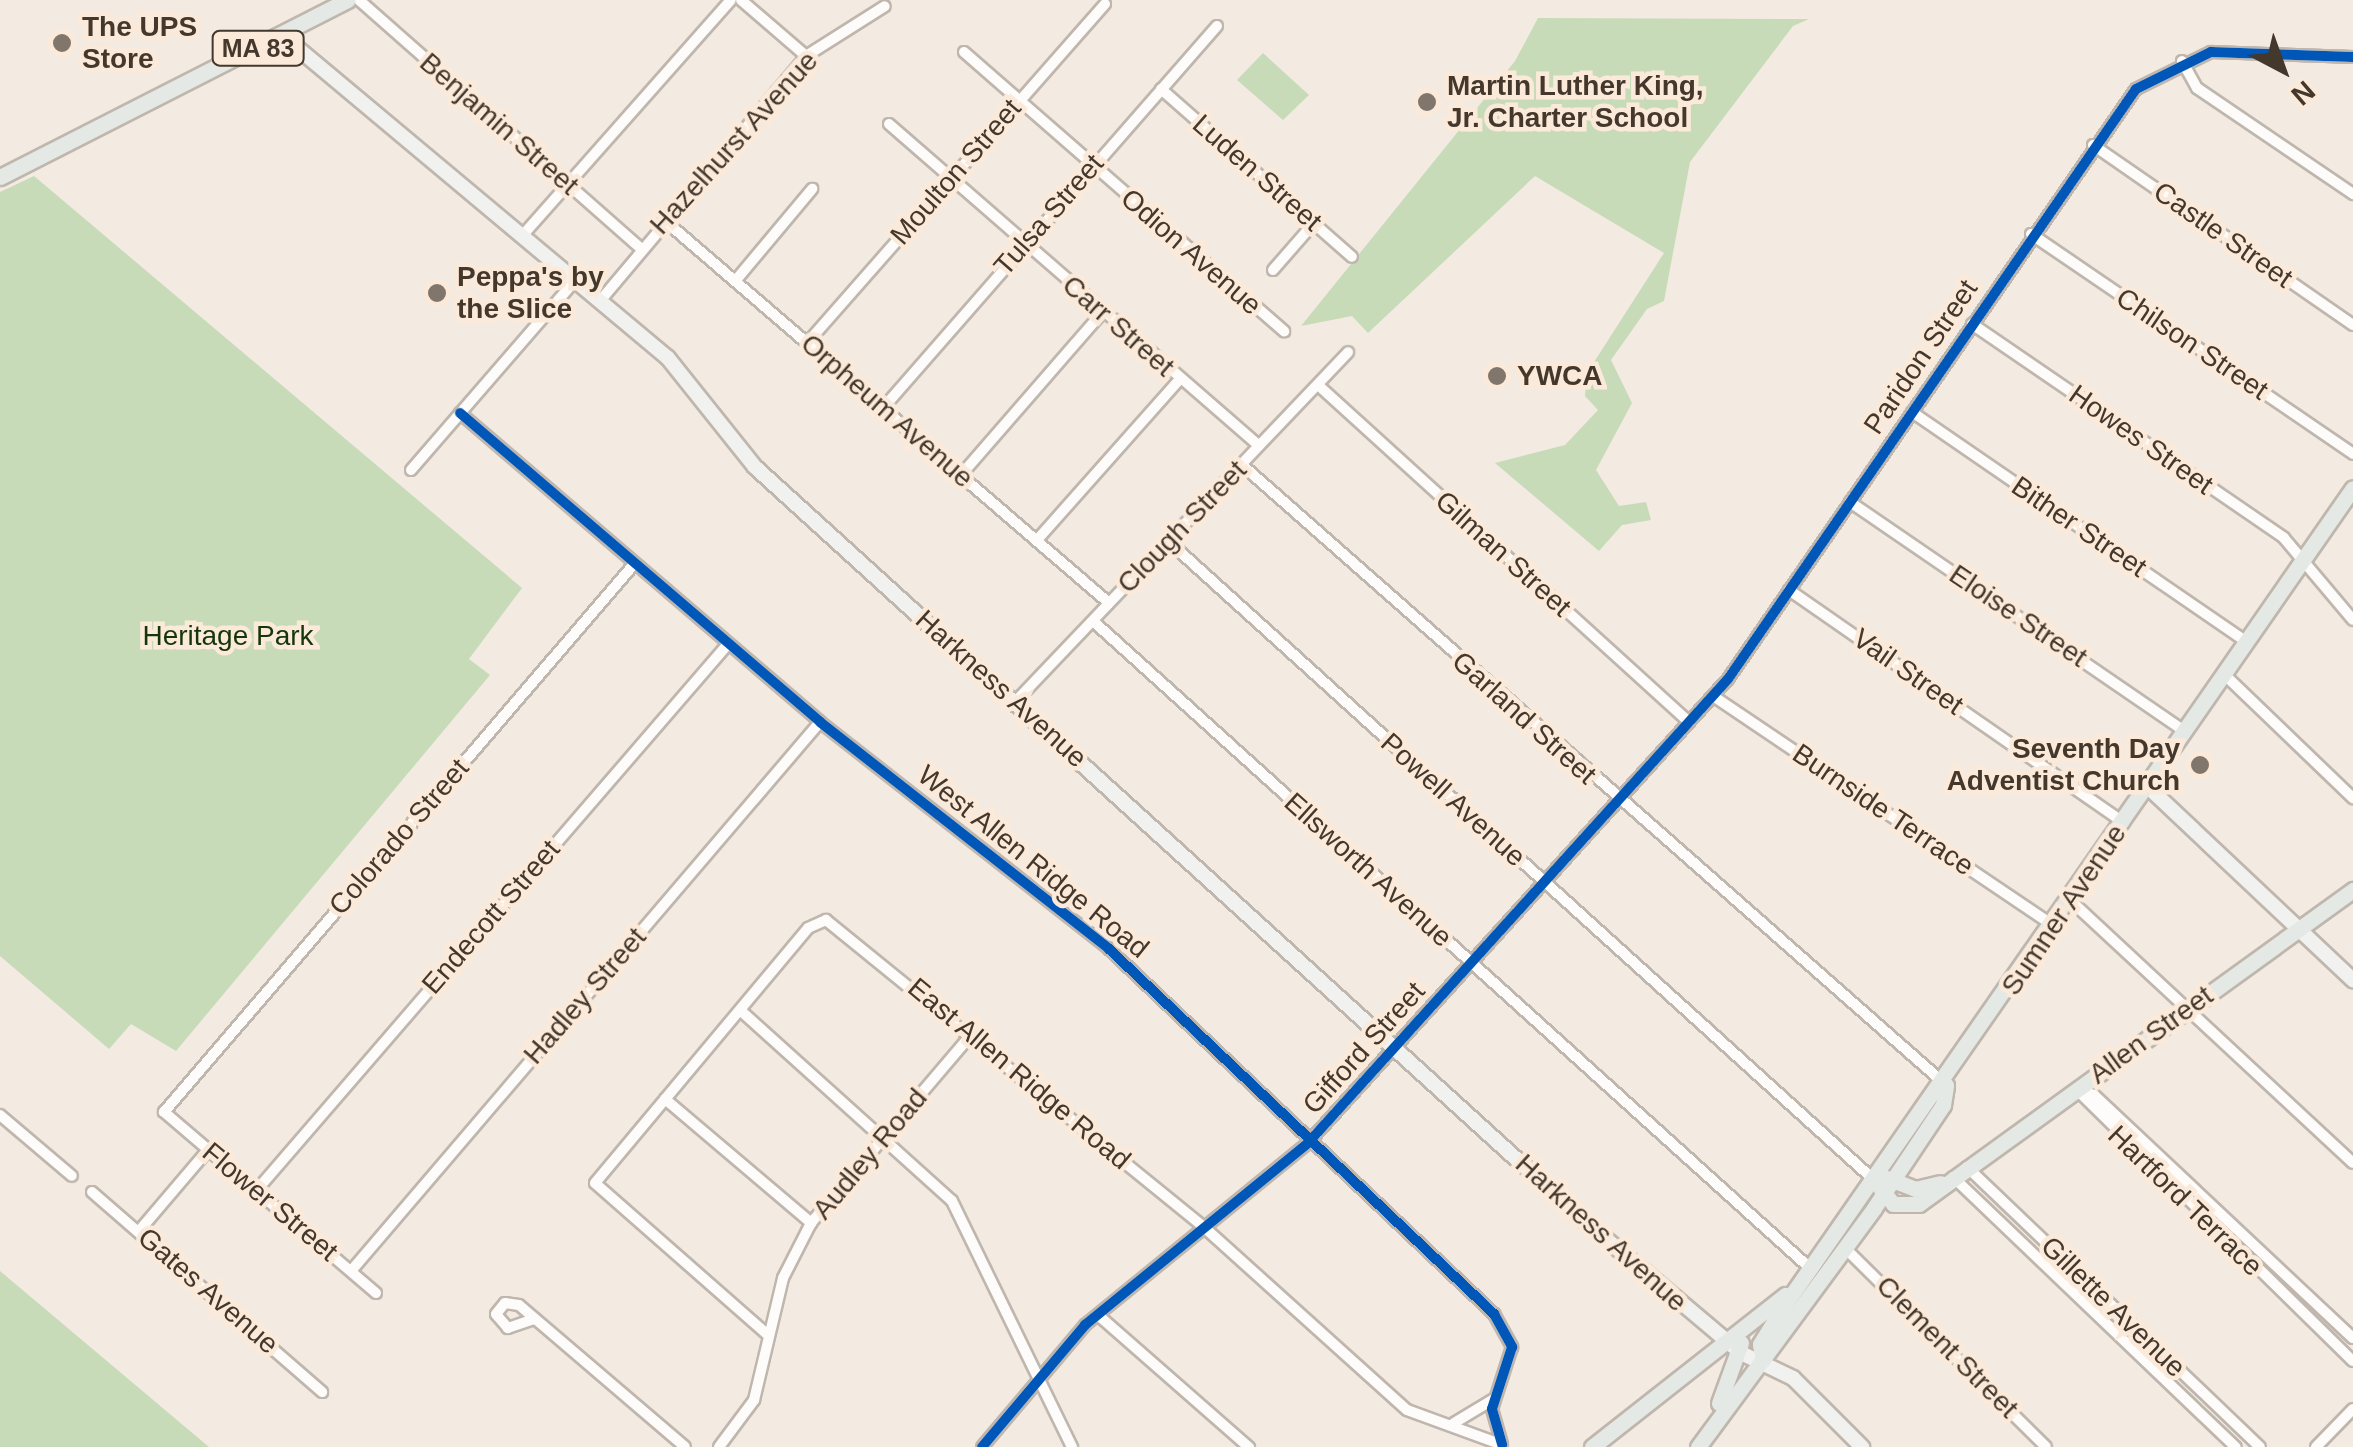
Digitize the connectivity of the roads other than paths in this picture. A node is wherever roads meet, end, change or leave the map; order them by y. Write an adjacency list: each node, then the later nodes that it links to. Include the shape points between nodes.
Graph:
1 (348, 0): 8 (main road, MA 83)
2 (360, 0): 20 (street, Benjamin Street)
3 (732, 0): 20 (street)
4 (741, 0): 10 (street)
5 (1105, 4): 14 (street, Moulton Street)
6 (886, 6): 10 (street, Hazelhurst Avenue)
7 (1217, 26): 13 (street, Tulsa Street)
8 (283, 36): 18 (main road, MA 83); 26 (main road, Harkness Avenue)
9 (964, 52): 14 (street, Odion Avenue)
10 (806, 56): 23 (street, Hazelhurst Avenue)
11 (2353, 56): 12 (street, Paridon Street, via 2220,51)
12 (2182, 62): 16 (street, Paridon Street, via 2145,82); 22 (street, via 2197,88)
13 (1161, 89): 17 (street, Tulsa Street); 24 (street, Luden Street)
14 (1018, 101): 17 (street, Odion Avenue); 19 (street, Moulton Street)
15 (889, 124): 19 (street, Carr Street)
16 (2093, 144): 25 (street, Paridon Street); 36 (street, Castle Street)
17 (1093, 166): 27 (street, Tulsa Street); 37 (street, Odion Avenue)
18 (0, 177)
19 (950, 179): 27 (street, Carr Street); 38 (street, Moulton Street)
20 (567, 185): 26 (street); 28 (street, Benjamin Street)
21 (812, 189): 32 (street)
22 (2353, 194)
23 (664, 220): 28 (street, Hazelhurst Avenue); 32 (street, Orpheum Avenue)
24 (1314, 223): 29 (street, Luden Street); 30 (street)
25 (2031, 234): 35 (street, Paridon Street); 46 (street, Chilson Street)
26 (522, 236): 31 (main road, Harkness Avenue)
27 (1024, 243): 34 (street, Carr Street); 42 (street, Tulsa Street)
28 (640, 248): 33 (street, Hazelhurst Avenue)
29 (1352, 256)
30 (1272, 270)
31 (575, 280): 33 (main road, Harkness Avenue); 44 (street)
32 (736, 280): 38 (street, Orpheum Avenue)
33 (600, 302): 64 (main road, Harkness Avenue, via 684,374 755,467)
34 (1102, 313): 40 (street, Carr Street); 49 (street)
35 (1972, 324): 43 (street, Paridon Street); 54 (street, Howes Street, via 2284,538)
36 (2353, 325)
37 (1284, 331)
38 (808, 342): 42 (street, Orpheum Avenue)
39 (1348, 352): 41 (street, Clough Street)
40 (1180, 380): 45 (street, Carr Street); 52 (street)
41 (1318, 384): 45 (street, Clough Street); 66 (street, Gilman Street)
42 (884, 407): 49 (street, Orpheum Avenue)
43 (1912, 412): 51 (street, Paridon Street); 60 (street, Bither Street)
44 (460, 413): 48 (street); 55 (street, West Allen Ridge Road)
45 (1259, 446): 47 (street, Clough Street)
46 (2353, 454)
47 (1242, 464): 53 (street, Clough Street); 70 (street, Garland Street)
48 (411, 470)
49 (961, 475): 52 (street, Orpheum Avenue)
50 (2353, 488): 54 (main road, Sumner Avenue)
51 (1850, 502): 56 (street, Paridon Street); 67 (street, Eloise Street)
52 (1037, 540): 57 (street, Orpheum Avenue)
53 (1168, 540): 57 (street, Clough Street); 72 (street, Powell Avenue)
54 (2303, 562): 58 (street, Howes Street); 60 (main road, Sumner Avenue)
55 (634, 563): 61 (street, West Allen Ridge Road); 86 (street, Colorado Street)
56 (1789, 590): 63 (street, Paridon Street); 71 (street, Vail Street)
57 (1109, 603): 59 (street, Clough Street)
58 (2353, 620)
59 (1093, 621): 64 (street, Clough Street); 77 (street, Ellsworth Avenue)
60 (2247, 642): 62 (main road, Sumner Avenue)
61 (728, 644): 65 (street, West Allen Ridge Road); 96 (street, Endecott Street)
62 (2225, 675): 67 (main road, Sumner Avenue); 69 (street)
63 (1713, 696): 66 (street, Gifford Street); 75 (street, Burnside Terrace)
64 (1015, 702): 82 (main road, Harkness Avenue)
65 (820, 722): 89 (street, West Allen Ridge Road, via 1109,948); 103 (street, Hadley Street)
66 (1689, 722): 70 (street, Gifford Street)
67 (2186, 732): 68 (main road, Sumner Avenue)
68 (2148, 787): 71 (main road, Sumner Avenue); 76 (main road)
69 (2353, 798)
70 (1620, 802): 72 (street, Gifford Street); 83 (street, Garland Street)
71 (2124, 822): 74 (main road, Sumner Avenue)
72 (1546, 884): 77 (street, Gifford Street); 95 (street, Powell Avenue)
73 (2353, 890): 76 (main road, Allen Street)
74 (2070, 900): 75 (main road, Sumner Avenue); 79 (street)
75 (2053, 926): 83 (main road, Sumner Avenue)
76 (2299, 928): 78 (main road); 79 (main road, Allen Street)
77 (1471, 964): 82 (street, Gifford Street); 104 (street, Ellsworth Avenue)
78 (2353, 980)
79 (2188, 1008): 84 (main road, Allen Street); 91 (street)
80 (740, 1010): 81 (street, East Allen Ridge Road, via 826,920); 85 (street, East Allen Ridge Road); 88 (street)
81 (971, 1034): 88 (street, Audley Road); 100 (street, East Allen Ridge Road)
82 (1396, 1048): 89 (street, Gifford Street); 112 (main road, Harkness Avenue)
83 (1946, 1085): 94 (main road, Sumner Avenue, via 1943,1105); 95 (main road, Sumner Avenue)
84 (2076, 1089): 92 (main road, Allen Street); 111 (street, Hartford Terrace, via 2094,1095); 114 (street, Hartford Terrace)
85 (665, 1099): 99 (street); 109 (street, East Allen Ridge Road, via 599,1173 604,1199)
86 (164, 1112): 90 (street, Flower Street)
87 (0, 1115): 93 (street)
88 (885, 1134): 99 (street, Audley Road); 115 (street, via 964,1218)
89 (1308, 1144): 100 (street, Gifford Street); 117 (street, West Allen Ridge Road, via 1504,1325 1511,1359)
90 (208, 1150): 96 (street, Flower Street); 101 (street)
91 (2353, 1163)
92 (1957, 1174): 94 (main road, via 1919,1189); 98 (main road, Allen Street, via 1915,1206); 108 (street, Gillette Avenue); 110 (street, Gillette Avenue)
93 (72, 1176)
94 (1894, 1178): 95 (main road); 98 (main road, Sumner Avenue)
95 (1874, 1179): 98 (main road); 104 (main road, Sumner Avenue)
96 (256, 1191): 103 (street, Flower Street)
97 (92, 1192): 101 (street, Gates Avenue)
98 (1882, 1197): 102 (main road, Sumner Avenue)
99 (812, 1223): 109 (street, Audley Road)
100 (1206, 1229): 106 (street, Gifford Street); 119 (street, East Allen Ridge Road, via 1402,1406 1432,1425)
101 (140, 1230): 116 (street, Gates Avenue)
102 (1846, 1249): 104 (main road, Sumner Avenue); 129 (street, Clement Street)
103 (351, 1271): 105 (street, Flower Street)
104 (1817, 1274): 112 (main road); 113 (main road, Sumner Avenue)
105 (376, 1293)
106 (1098, 1315): 115 (street, Gifford Street); 126 (street)
107 (534, 1319): 122 (street)
108 (2130, 1324): 110 (street); 131 (street, Gillette Avenue)
109 (768, 1335): 123 (street, Audley Road, via 754,1400)
110 (2118, 1336): 130 (street, Gillette Avenue)
111 (2353, 1338)
112 (1736, 1345): 113 (main road); 120 (main road, Sumner Avenue); 127 (main road)
113 (1763, 1360): 120 (main road, Sumner Avenue); 128 (main road)
114 (2353, 1361)
115 (1037, 1381): 124 (street, Gifford Street); 125 (street)
116 (322, 1392)
117 (1494, 1398): 119 (street); 121 (street, West Allen Ridge Road)
118 (2353, 1409): 132 (street)
119 (1454, 1424): 121 (street, East Allen Ridge Road)
120 (1704, 1444)
121 (1503, 1446)
122 (685, 1447)
123 (719, 1447)
124 (982, 1447)
125 (1072, 1447)
126 (1249, 1447)
127 (1592, 1447)
128 (1862, 1447)
129 (2046, 1447)
130 (2236, 1447)
131 (2260, 1447)
132 (2316, 1447)

